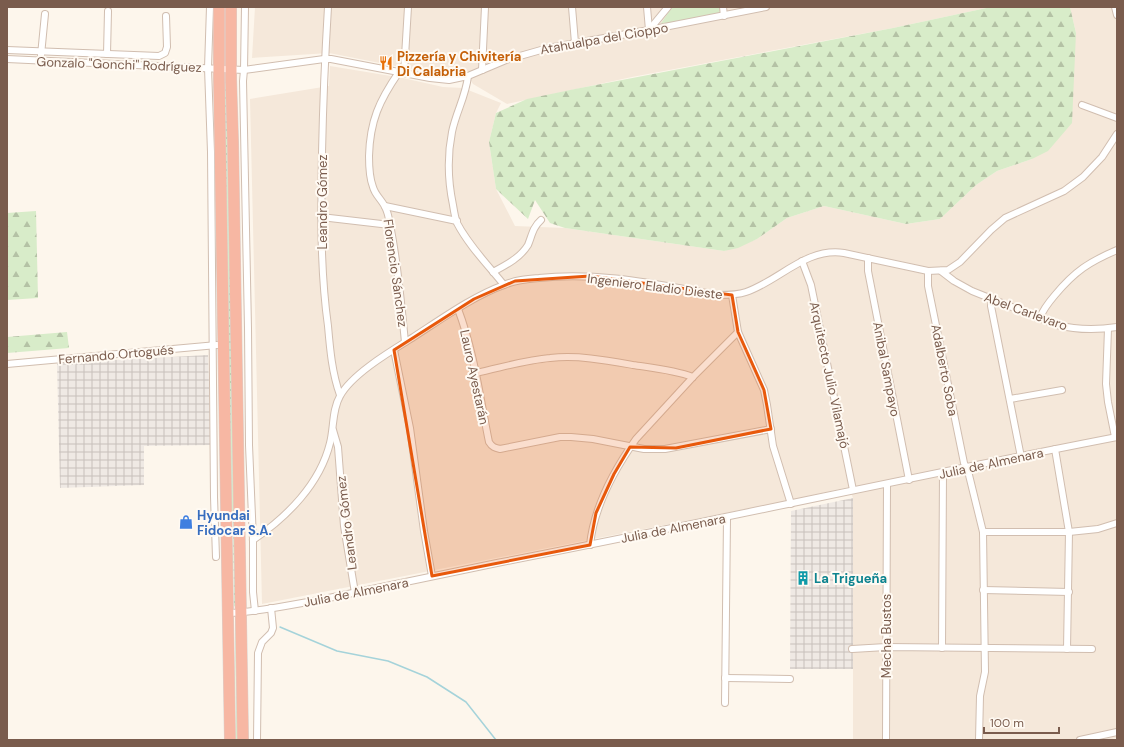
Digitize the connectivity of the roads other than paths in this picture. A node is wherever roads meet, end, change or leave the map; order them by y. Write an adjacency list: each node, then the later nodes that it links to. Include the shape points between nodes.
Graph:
1 (210, 7): 27 (street)
2 (220, 7): 27 (highway)
3 (231, 7): 28 (highway)
4 (245, 7): 29 (street)
5 (328, 7): 25 (street, Leandro Gómez)
6 (408, 7): 31 (street)
7 (484, 7): 30 (street)
8 (572, 7): 20 (street)
9 (647, 7): 19 (street)
10 (668, 7): 19 (street)
11 (723, 7): 18 (street)
12 (766, 7): 18 (street, Atahualpa del Cioppo)
13 (1115, 7): 16 (street)
14 (108, 11): 23 (street)
15 (44, 14): 22 (street)
16 (1117, 15)
17 (166, 16): 23 (street, via 165,53 159,56)
18 (724, 16): 19 (street, Atahualpa del Cioppo)
19 (649, 30): 20 (street, Atahualpa del Cioppo)
20 (575, 43): 30 (street, Atahualpa del Cioppo, via 526,53)
21 (7, 50): 22 (street)
22 (42, 51): 23 (street); 26 (street)
23 (107, 54)
24 (7, 59): 26 (street, Gonzalo "Gonchi" Rodríguez)
25 (324, 59): 29 (street, Atahualpa del Cioppo); 31 (street, Atahualpa del Cioppo, via 341,60); 37 (street, Leandro Gómez)
26 (41, 60): 27 (street, Gonzalo "Gonchi" Rodríguez)
27 (214, 68): 28 (street, Gonzalo "Gonchi" Rodríguez); 56 (highway); 57 (street, via 211,152)
28 (231, 69): 29 (street, Atahualpa del Cioppo); 91 (highway)
29 (244, 70): 81 (street, via 249,445)
30 (482, 70): 32 (street, Atahualpa del Cioppo)
31 (402, 73): 32 (street, Atahualpa del Cioppo, via 449,80); 36 (street, Florencio Sánchez, via 387,90 373,122 370,136 370,178 374,191)
32 (468, 76): 39 (street, via 449,147 448,164)
33 (1082, 105): 34 (street)
34 (1117, 118)
35 (1117, 134): 45 (street, Ingeniero Eladio Dieste, via 1102,157 1083,177 1054,196 1005,218 960,262 948,270)
36 (385, 206): 39 (street); 40 (street, Florencio Sánchez)
37 (321, 217): 40 (street); 63 (street, Leandro Gómez, via 325,306 335,378)
38 (541, 220): 46 (street, via 520,255)
39 (456, 221): 46 (street)
40 (390, 225): 55 (street, Florencio Sánchez)
41 (1117, 250): 51 (street, via 1089,263 1075,273 1045,308)
42 (868, 258): 43 (street, Ingeniero Eladio Dieste, via 833,252 818,254); 44 (street, Ingeniero Eladio Dieste); 73 (street, Anibal Sampayo, via 868,271)
43 (802, 261): 48 (street, Ingeniero Eladio Dieste, via 758,287); 75 (street, Arquitecto Julio Vilamajó, via 811,285)
44 (928, 271): 45 (street, Ingeniero Eladio Dieste); 71 (street, Adalberto Soba, via 930,294)
45 (941, 271): 49 (street, Abel Carlevaro, via 954,281)
46 (493, 272): 47 (street)
47 (504, 284): 48 (street, Ingeniero Eladio Dieste, via 526,279 578,276); 50 (street, Ingeniero Eladio Dieste)
48 (732, 295): 54 (street)
49 (992, 299): 51 (street, Abel Carlevaro); 64 (street, via 991,306)
50 (458, 309): 55 (street, Ingeniero Eladio Dieste); 60 (street, Lauro Ayestarán)
51 (1040, 318): 53 (street, Abel Carlevaro, via 1068,328)
52 (1117, 328): 53 (street, Abel Carlevaro)
53 (1108, 329): 67 (street, via 1106,384)
54 (738, 332): 61 (street); 65 (street, via 764,390)
55 (405, 342): 58 (street, Ingeniero Eladio Dieste)
56 (224, 344): 57 (street, Fernando Ortogués); 90 (highway)
57 (213, 346): 59 (street, Fernando Ortogués); 83 (street)
58 (394, 350): 63 (street, Ingeniero Eladio Dieste, via 358,375); 84 (street, via 410,428)
59 (7, 364)
60 (475, 373): 61 (street, via 564,357 626,364); 68 (street, Lauro Ayestarán, via 491,446 500,449 571,437)
61 (693, 377): 68 (street)
62 (1062, 390): 64 (street)
63 (340, 395): 66 (street, Ingeniero Eladio Dieste, via 334,409)
64 (1010, 399): 70 (street)
65 (771, 429): 68 (street, via 676,448 656,450); 76 (street, via 773,446)
66 (333, 430): 81 (street, Ingeniero Eladio Dieste, via 327,455 314,481 278,520); 87 (street, Leandro Gómez, via 338,447 344,526)
67 (1116, 437): 69 (street, Julia de Almenara)
68 (630, 447): 82 (street, via 600,504)
69 (1055, 449): 70 (street, Julia de Almenara); 80 (street)
70 (1021, 457): 71 (street, Julia de Almenara)
71 (966, 468): 72 (street, Julia de Almenara); 79 (street, Adalberto Soba)
72 (943, 472): 73 (street, Julia de Almenara); 93 (street)
73 (909, 480): 74 (street, Julia de Almenara)
74 (887, 484): 75 (street, Julia de Almenara); 92 (street, Mecha Bustos)
75 (853, 490): 76 (street, Julia de Almenara)
76 (791, 504): 77 (street, Julia de Almenara)
77 (727, 518): 82 (street, Julia de Almenara); 98 (street)
78 (1117, 523): 80 (street, via 1098,529)
79 (983, 532): 80 (street); 85 (street, Adalberto Soba)
80 (1069, 532): 86 (street)
81 (253, 540): 89 (street)
82 (590, 545): 84 (street, Julia de Almenara)
83 (216, 557)
84 (432, 576): 87 (street, Julia de Almenara)
85 (983, 590): 86 (street); 95 (street, Adalberto Soba)
86 (1068, 592): 96 (street)
87 (355, 593): 88 (street, Julia de Almenara)
88 (271, 608): 89 (street, Julia de Almenara); 104 (street, via 273,628 262,642 258,653)
89 (255, 611): 91 (street, Julia de Almenara)
90 (229, 613): 91 (street, Julia de Almenara); 102 (highway)
91 (241, 613): 103 (highway)
92 (886, 647): 93 (street); 94 (street); 105 (street, Mecha Bustos)
93 (942, 648): 95 (street)
94 (852, 649)
95 (985, 649): 96 (street); 106 (street, Adalberto Soba)
96 (1067, 649): 97 (street)
97 (1092, 649)
98 (725, 678): 99 (street); 100 (street)
99 (790, 678)
100 (725, 704)
101 (1117, 732): 107 (street)
102 (230, 740)
103 (243, 740)
104 (257, 740)
105 (886, 740)
106 (979, 740)
107 (1080, 740)

